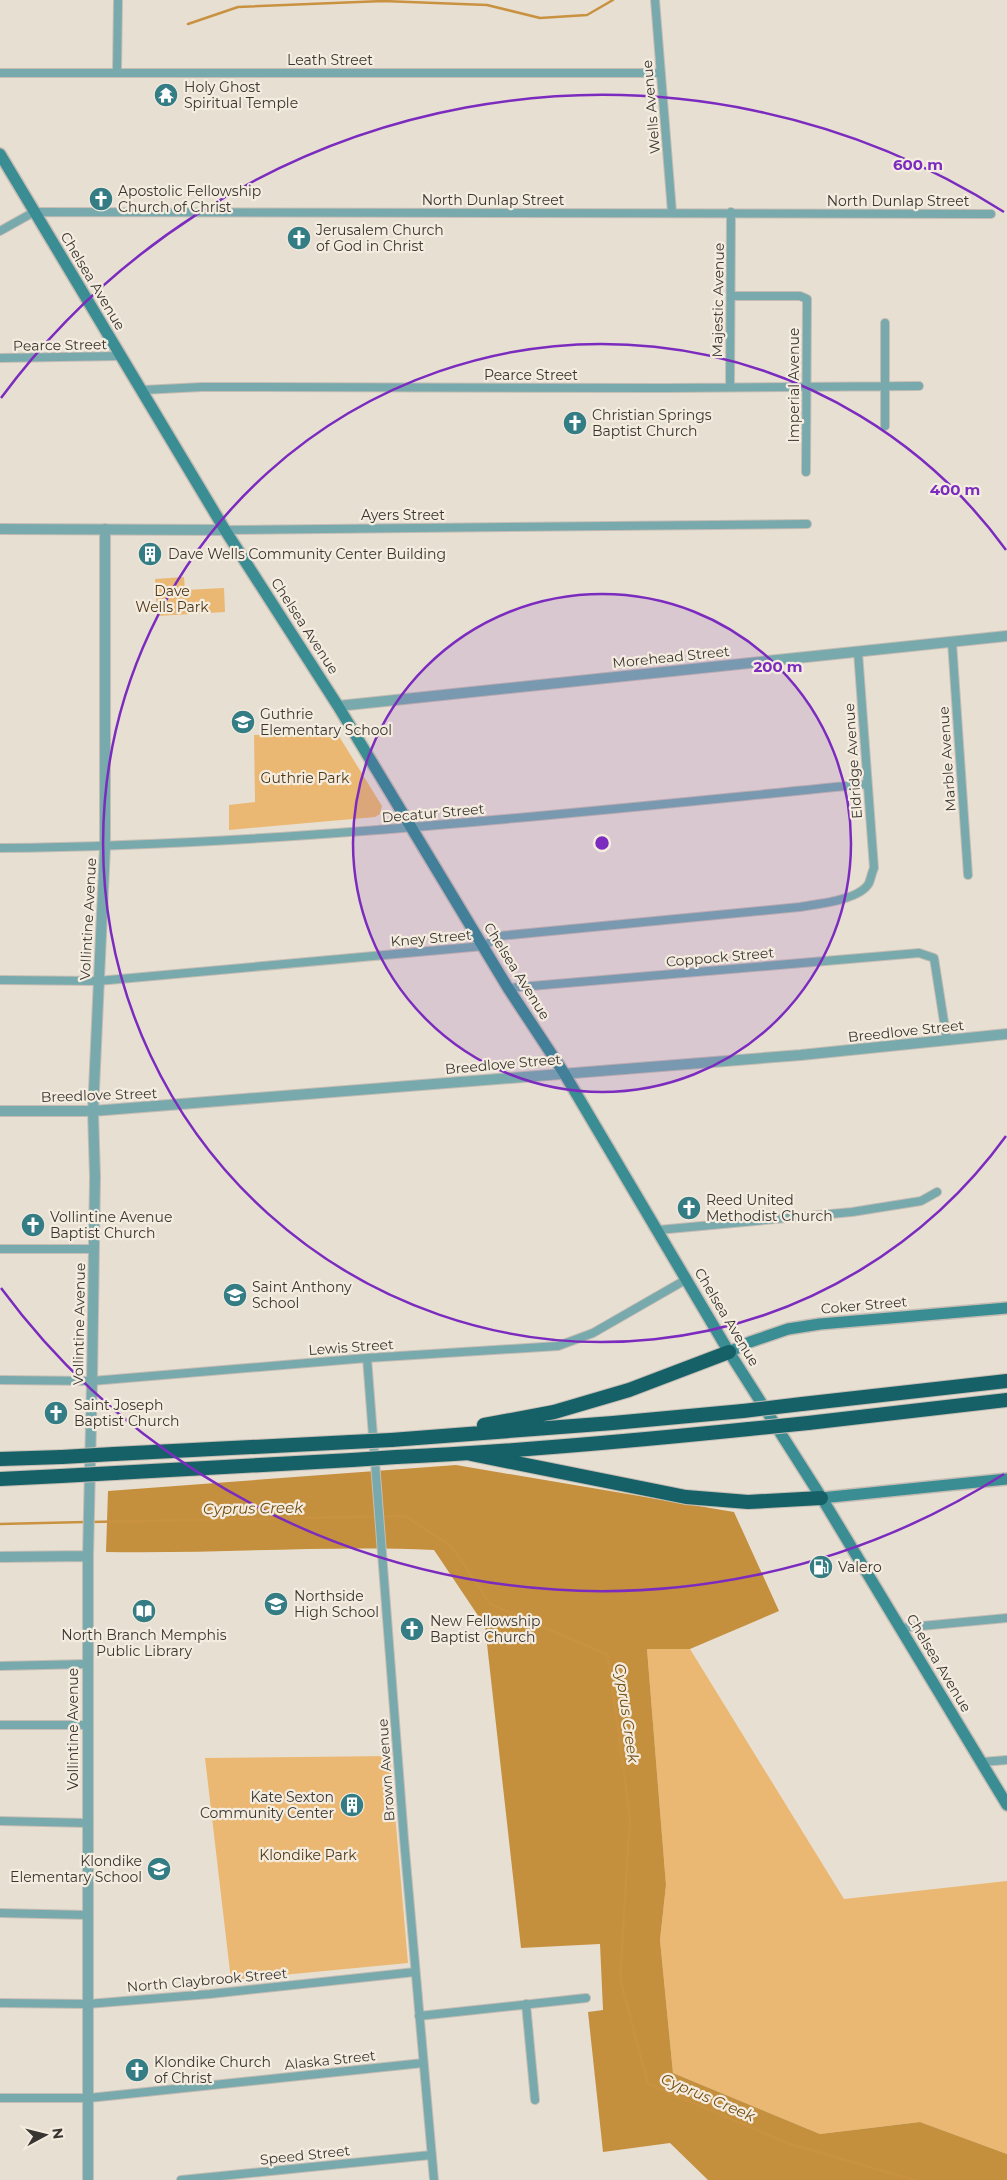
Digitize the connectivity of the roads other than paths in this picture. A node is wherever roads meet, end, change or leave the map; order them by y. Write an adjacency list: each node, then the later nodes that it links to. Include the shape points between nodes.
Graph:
1 (118, 0): 4 (street)
2 (655, 0): 5 (street, Wells Avenue)
3 (0, 72): 4 (street, Leath Street)
4 (117, 72): 5 (street, Leath Street)
5 (660, 73): 8 (street, Wells Avenue)
6 (0, 154): 7 (main road, Chelsea Avenue)
7 (34, 212): 8 (street, North Dunlap Street); 11 (street, North Dunlap Street); 14 (main road, Chelsea Avenue)
8 (672, 212): 9 (street, North Dunlap Street)
9 (732, 212): 10 (street, North Dunlap Street); 12 (street, Majestic Avenue)
10 (991, 214)
11 (0, 231)
12 (731, 296): 16 (street, Imperial Avenue, via 800,296 807,299); 19 (street, Majestic Avenue)
13 (885, 323): 17 (street)
14 (121, 356): 15 (street, Pearce Street); 20 (main road, Chelsea Avenue)
15 (0, 358)
16 (807, 386): 17 (street, Pearce Street); 19 (street, Pearce Street); 22 (street, Imperial Avenue)
17 (885, 386): 18 (street, Pearce Street); 21 (street)
18 (919, 386)
19 (730, 387): 20 (street, Pearce Street, via 202,387)
20 (142, 390): 26 (main road, Chelsea Avenue)
21 (885, 426)
22 (806, 472)
23 (806, 524): 26 (street, Ayers Street)
24 (0, 529): 25 (street, Ayers Street)
25 (105, 529): 26 (street, Ayers Street); 33 (street, Vollintine Avenue)
26 (225, 530): 30 (main road, Chelsea Avenue)
27 (1007, 636): 28 (street, Morehead Street)
28 (952, 642): 29 (street, Morehead Street); 36 (street, Marble Avenue)
29 (858, 652): 30 (street, Morehead Street); 31 (street, Eldridge Avenue)
30 (338, 706): 32 (main road, Chelsea Avenue)
31 (867, 784): 32 (street, Decatur Street); 35 (street, Eldridge Avenue)
32 (411, 828): 33 (street, Decatur Street); 37 (main road, Chelsea Avenue)
33 (105, 847): 34 (street, Decatur Street); 39 (street, Vollintine Avenue)
34 (0, 848)
35 (874, 868): 37 (street, Kney Street, via 868,884 854,895 834,902 499,936)
36 (968, 875)
37 (484, 946): 39 (street, Kney Street); 40 (main road, Chelsea Avenue)
38 (0, 980): 39 (street, Kney Street)
39 (98, 981): 45 (street, Vollintine Avenue)
40 (508, 988): 42 (street, Coppock Street, via 919,953 934,958); 43 (main road, Chelsea Avenue)
41 (1007, 1034): 42 (street, Breedlove Street)
42 (947, 1041): 43 (street, Breedlove Street)
43 (564, 1073): 45 (street, Breedlove Street); 47 (main road, Chelsea Avenue)
44 (0, 1110): 45 (street, Breedlove Street)
45 (93, 1112): 49 (street, Vollintine Avenue)
46 (937, 1192): 47 (street, via 921,1201 852,1212)
47 (658, 1230): 50 (main road, Chelsea Avenue)
48 (0, 1249): 49 (street)
49 (94, 1249): 55 (street, Vollintine Avenue)
50 (688, 1279): 52 (main road, Chelsea Avenue); 53 (street, Lewis Street, via 594,1333 558,1346)
51 (1007, 1308): 52 (main road, Coker Street, via 788,1329)
52 (729, 1352): 58 (highway, via 629,1390 554,1412); 63 (main road, Chelsea Avenue)
53 (366, 1358): 55 (street, Lewis Street); 79 (street, Brown Avenue)
54 (0, 1380): 55 (street, Lewis Street)
55 (92, 1381): 64 (street, Vollintine Avenue)
56 (1007, 1381): 58 (highway, bridge, via 613,1423)
57 (1007, 1400): 59 (highway, bridge, via 616,1443)
58 (416, 1438): 60 (highway, bridge)
59 (470, 1454): 61 (highway, bridge); 63 (highway, via 686,1497 748,1502)
60 (0, 1459)
61 (0, 1479)
62 (1007, 1479): 63 (main road)
63 (821, 1498): 67 (main road, Chelsea Avenue)
64 (88, 1556): 65 (street); 68 (street, Vollintine Avenue)
65 (0, 1557)
66 (1007, 1618): 67 (street)
67 (900, 1628): 73 (main road, Chelsea Avenue)
68 (87, 1664): 69 (street); 71 (street, Vollintine Avenue)
69 (0, 1666)
70 (0, 1725): 71 (street)
71 (88, 1725): 76 (street, Vollintine Avenue)
72 (1007, 1760): 73 (street)
73 (982, 1762): 74 (main road, Chelsea Avenue)
74 (1007, 1805)
75 (0, 1821): 76 (street)
76 (87, 1823): 78 (street, Vollintine Avenue)
77 (0, 1913): 78 (street)
78 (86, 1914): 82 (street, Vollintine Avenue)
79 (415, 1972): 82 (street, North Claybrook Street); 84 (street, Brown Avenue)
80 (586, 1998): 83 (street)
81 (0, 2003): 82 (street, North Claybrook Street)
82 (88, 2004): 87 (street, Vollintine Avenue)
83 (526, 2004): 84 (street); 88 (street)
84 (419, 2016): 85 (street, Brown Avenue)
85 (423, 2063): 87 (street, Alaska Street); 89 (street, Brown Avenue)
86 (0, 2098): 87 (street, Alaska Street)
87 (89, 2098): 90 (street, Vollintine Avenue)
88 (535, 2100)
89 (432, 2155): 91 (street, Speed Street); 92 (street, Brown Avenue)
90 (88, 2180)
91 (180, 2180)
92 (434, 2180)

